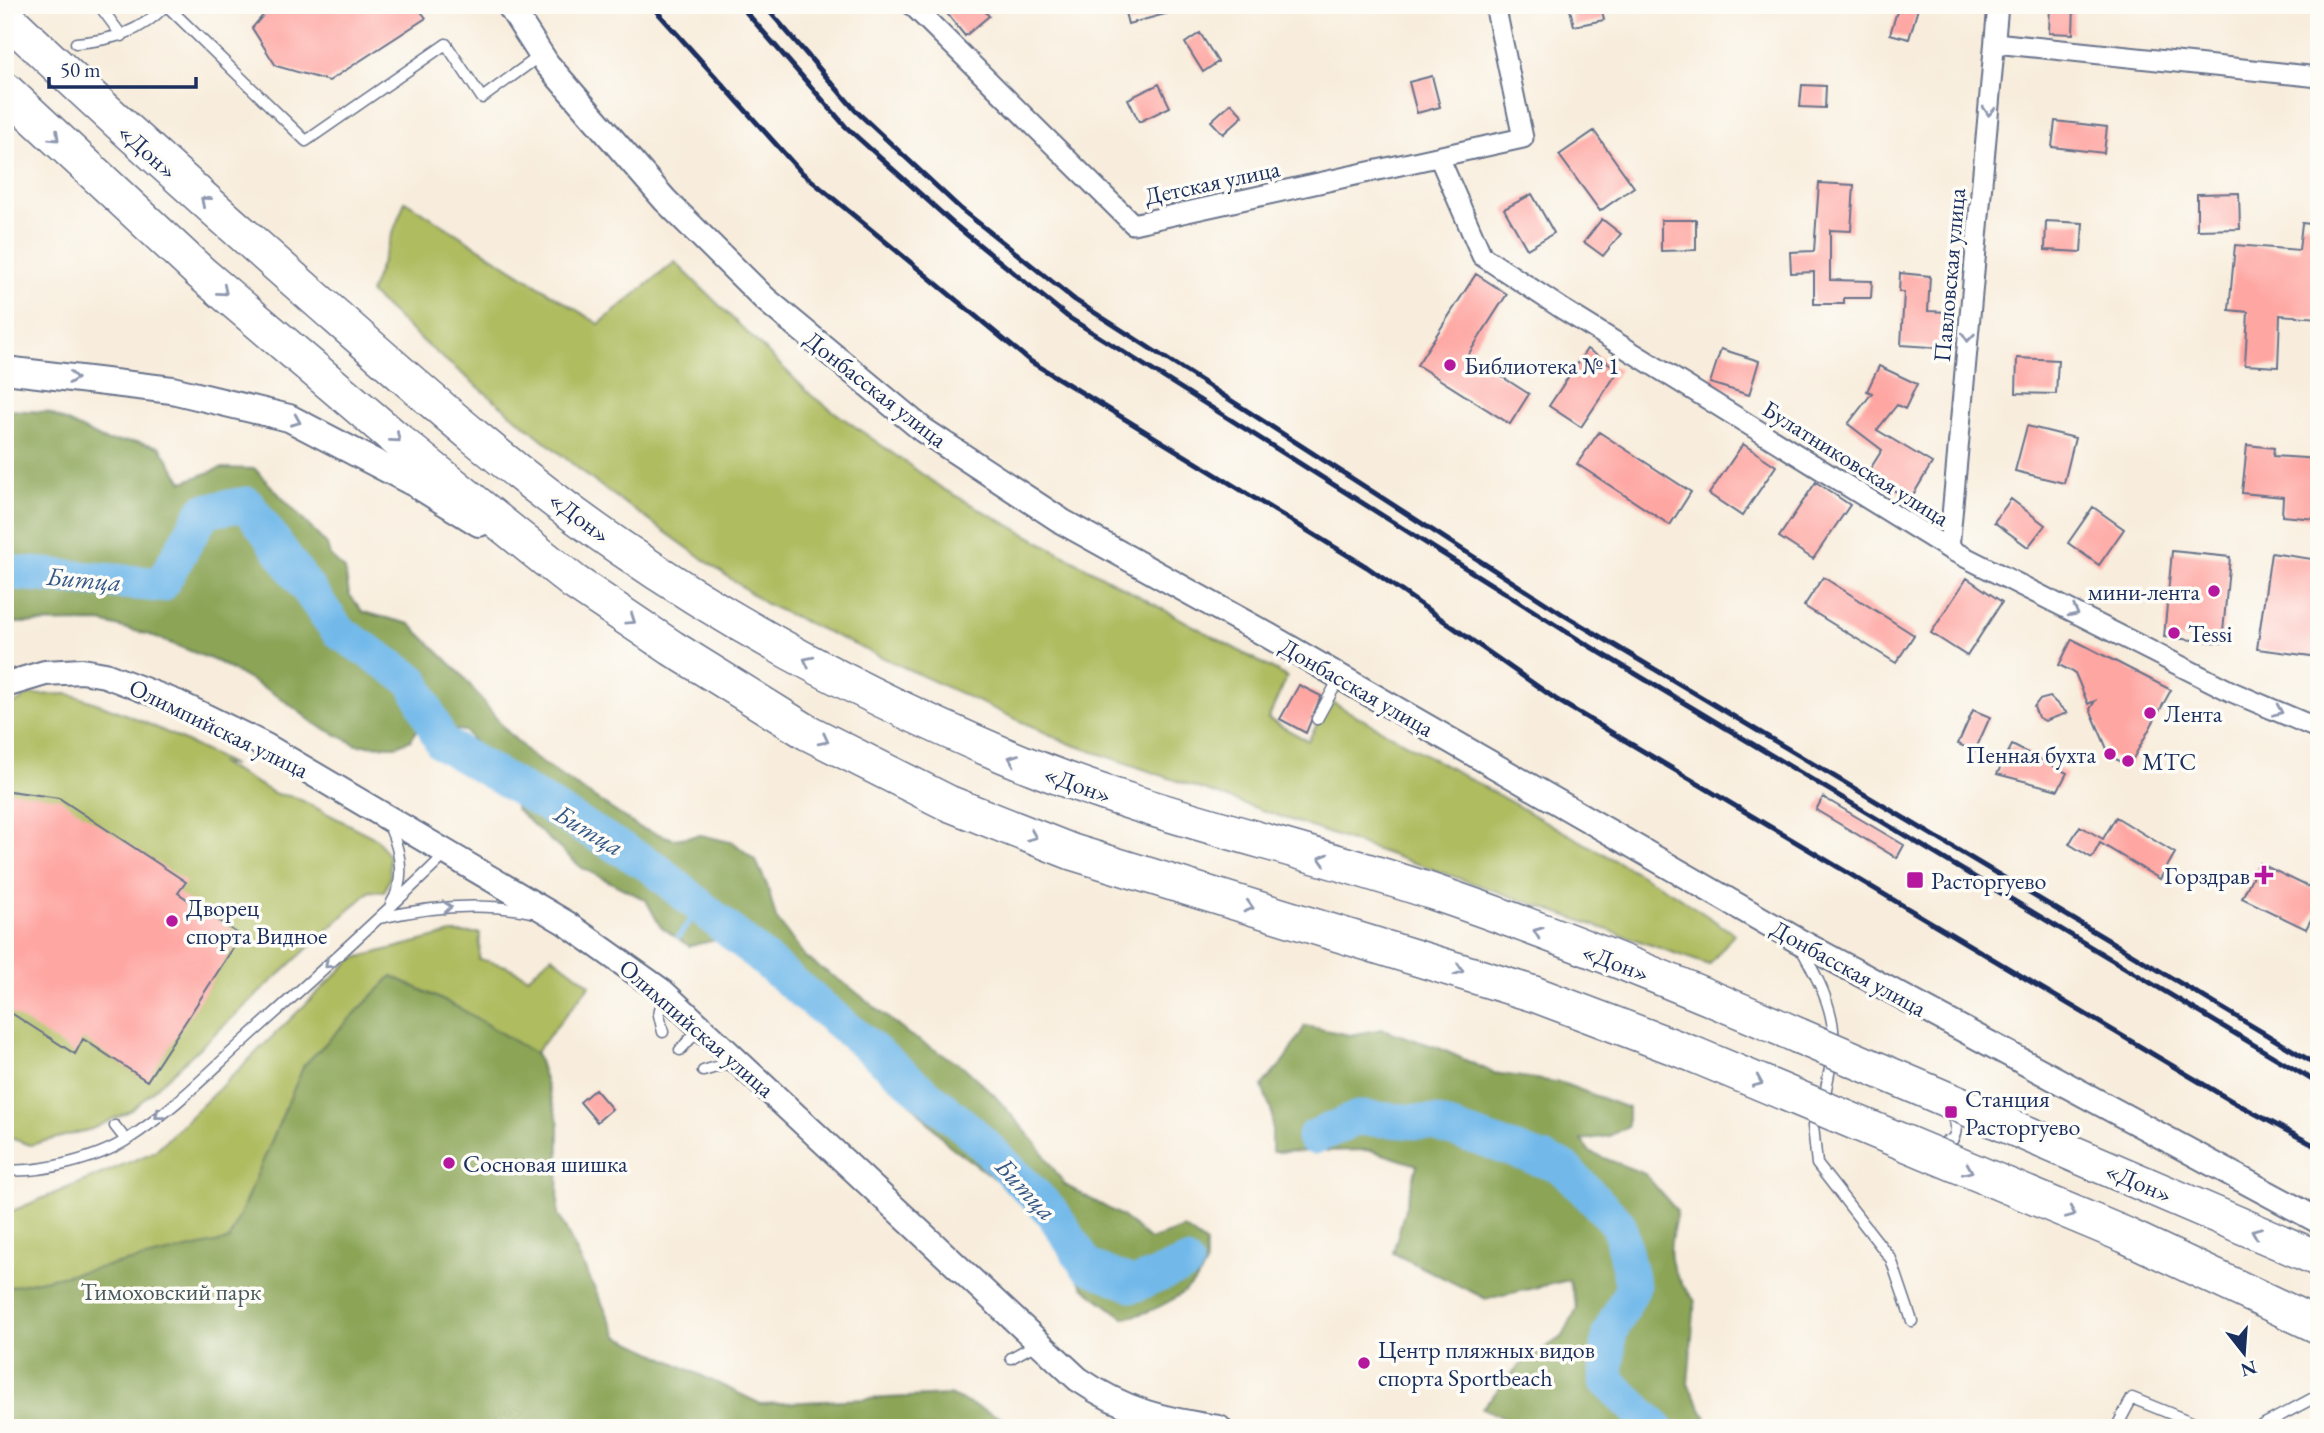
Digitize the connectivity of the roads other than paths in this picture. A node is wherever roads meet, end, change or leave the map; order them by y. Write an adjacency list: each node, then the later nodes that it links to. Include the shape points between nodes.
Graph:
1 (99, 5): 8 (lane)
2 (166, 5): 8 (lane, via 141,27); 11 (lane, via 306,141 446,44 482,98)
3 (509, 5): 11 (street, Донбасская улица)
4 (912, 5): 14 (street, Детская улица, via 1133,224)
5 (1495, 5): 14 (street, Детская улица, via 1523,138)
6 (1998, 5): 10 (street, Павловская улица)
7 (5, 16): 41 (highway, «Дон», one-way to 7, bridge, via 1717,1000 1436,893 1074,783 922,717 790,652 613,543 479,440 118,125)
8 (122, 36): 9 (lane)
9 (76, 43)
10 (1995, 43): 12 (street); 16 (street, Павловская улица, one-way to 16)
11 (541, 55): 18 (street, Донбасская улица, via 665,200 765,299 889,404 1063,522)
12 (2319, 77)
13 (5, 90): 17 (highway, one-way to 17, via 201,273)
14 (1439, 157): 16 (street, Булатниковская улица, via 1482,256)
15 (5, 370): 17 (main road, one-way to 17, via 172,390 289,418 416,484)
16 (1949, 549): 21 (street, Булатниковская улица, one-way to 21, via 2232,691)
17 (574, 582): 43 (highway, one-way to 43, bridge, via 807,732 948,803 1072,852 1521,990 1695,1055 2125,1235)
18 (1340, 677): 20 (lane); 26 (street, Донбасская улица)
19 (5, 685): 22 (street, Олимпийская улица, via 26,676 64,670 105,675 178,703 266,746)
20 (1317, 719)
21 (2319, 729)
22 (381, 814): 23 (street, Олимпийская улица); 25 (lane, via 397,843 401,867 398,888)
23 (447, 853): 24 (street, Олимпийская улица); 25 (lane)
24 (555, 917): 25 (lane, one-way to 24, via 410,911 488,906); 27 (street, Олимпийская улица)
25 (380, 918): 38 (lane, one-way to 38, via 176,1101)
26 (1797, 940): 32 (lane, via 1813,969 1834,1028); 40 (street, Донбасская улица)
27 (663, 992): 28 (street, Олимпийская улица); 29 (lane, via 659,1014)
28 (701, 1026): 30 (lane); 31 (street, Олимпийская улица)
29 (663, 1032)
30 (680, 1050)
31 (738, 1061): 33 (lane); 44 (street, Олимпийская улица)
32 (1832, 1068): 34 (lane); 35 (lane)
33 (703, 1071)
34 (1844, 1072)
35 (1824, 1099): 36 (lane, via 1935,1145 1947,1143 1957,1131 1950,1113); 42 (lane, via 1813,1126 1817,1164 1891,1259)
36 (1938, 1109)
37 (115, 1126): 38 (lane)
38 (126, 1140): 39 (lane, via 61,1165 30,1172)
39 (5, 1171)
40 (2319, 1221)
41 (2319, 1259)
42 (1912, 1321)
43 (2319, 1326)
44 (1038, 1343): 45 (lane); 47 (street, Олимпийская улица, via 1078,1378 1121,1405 1163,1419)
45 (1011, 1357)
46 (2319, 1395): 50 (lane)
47 (1219, 1428)
48 (2116, 1428): 49 (lane, via 2132,1398)
49 (2206, 1428)
50 (2257, 1428)

